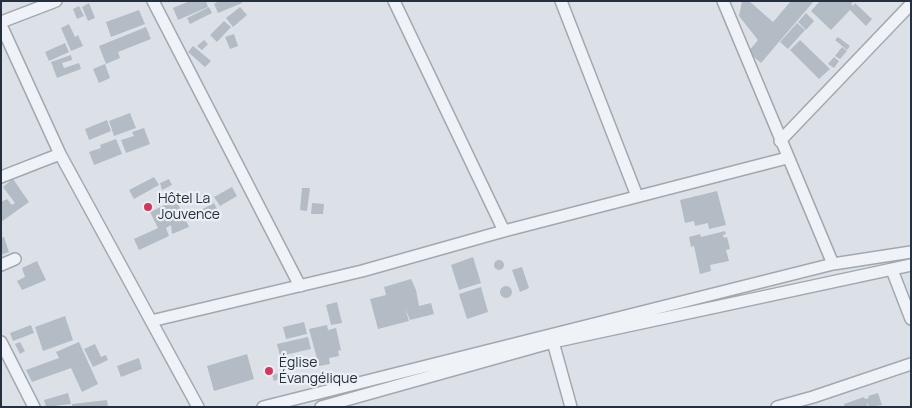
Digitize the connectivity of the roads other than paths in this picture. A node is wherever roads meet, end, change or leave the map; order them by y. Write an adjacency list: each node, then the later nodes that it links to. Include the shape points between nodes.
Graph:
1 (56, 1): 7 (street)
2 (153, 1): 20 (street)
3 (394, 1): 13 (street)
4 (561, 1): 12 (street)
5 (723, 1): 8 (street)
6 (911, 4): 8 (street)
7 (1, 24): 9 (street)
8 (780, 141): 10 (street)
9 (60, 154): 11 (street); 22 (street)
10 (787, 158): 12 (street); 17 (street)
11 (1, 177)
12 (637, 196): 13 (street)
13 (504, 231): 20 (street)
14 (911, 252): 17 (street)
15 (15, 259): 16 (street)
16 (1, 264)
17 (833, 264): 29 (street)
18 (911, 265): 19 (street)
19 (892, 270): 21 (street); 24 (street)
20 (300, 286): 22 (street)
21 (911, 319)
22 (151, 321): 28 (street)
23 (1, 342): 27 (street)
24 (552, 342): 30 (street); 31 (street)
25 (911, 364): 26 (street)
26 (815, 402): 32 (street)
27 (34, 407)
28 (198, 407)
29 (263, 407)
30 (321, 407)
31 (571, 407)
32 (777, 407)

